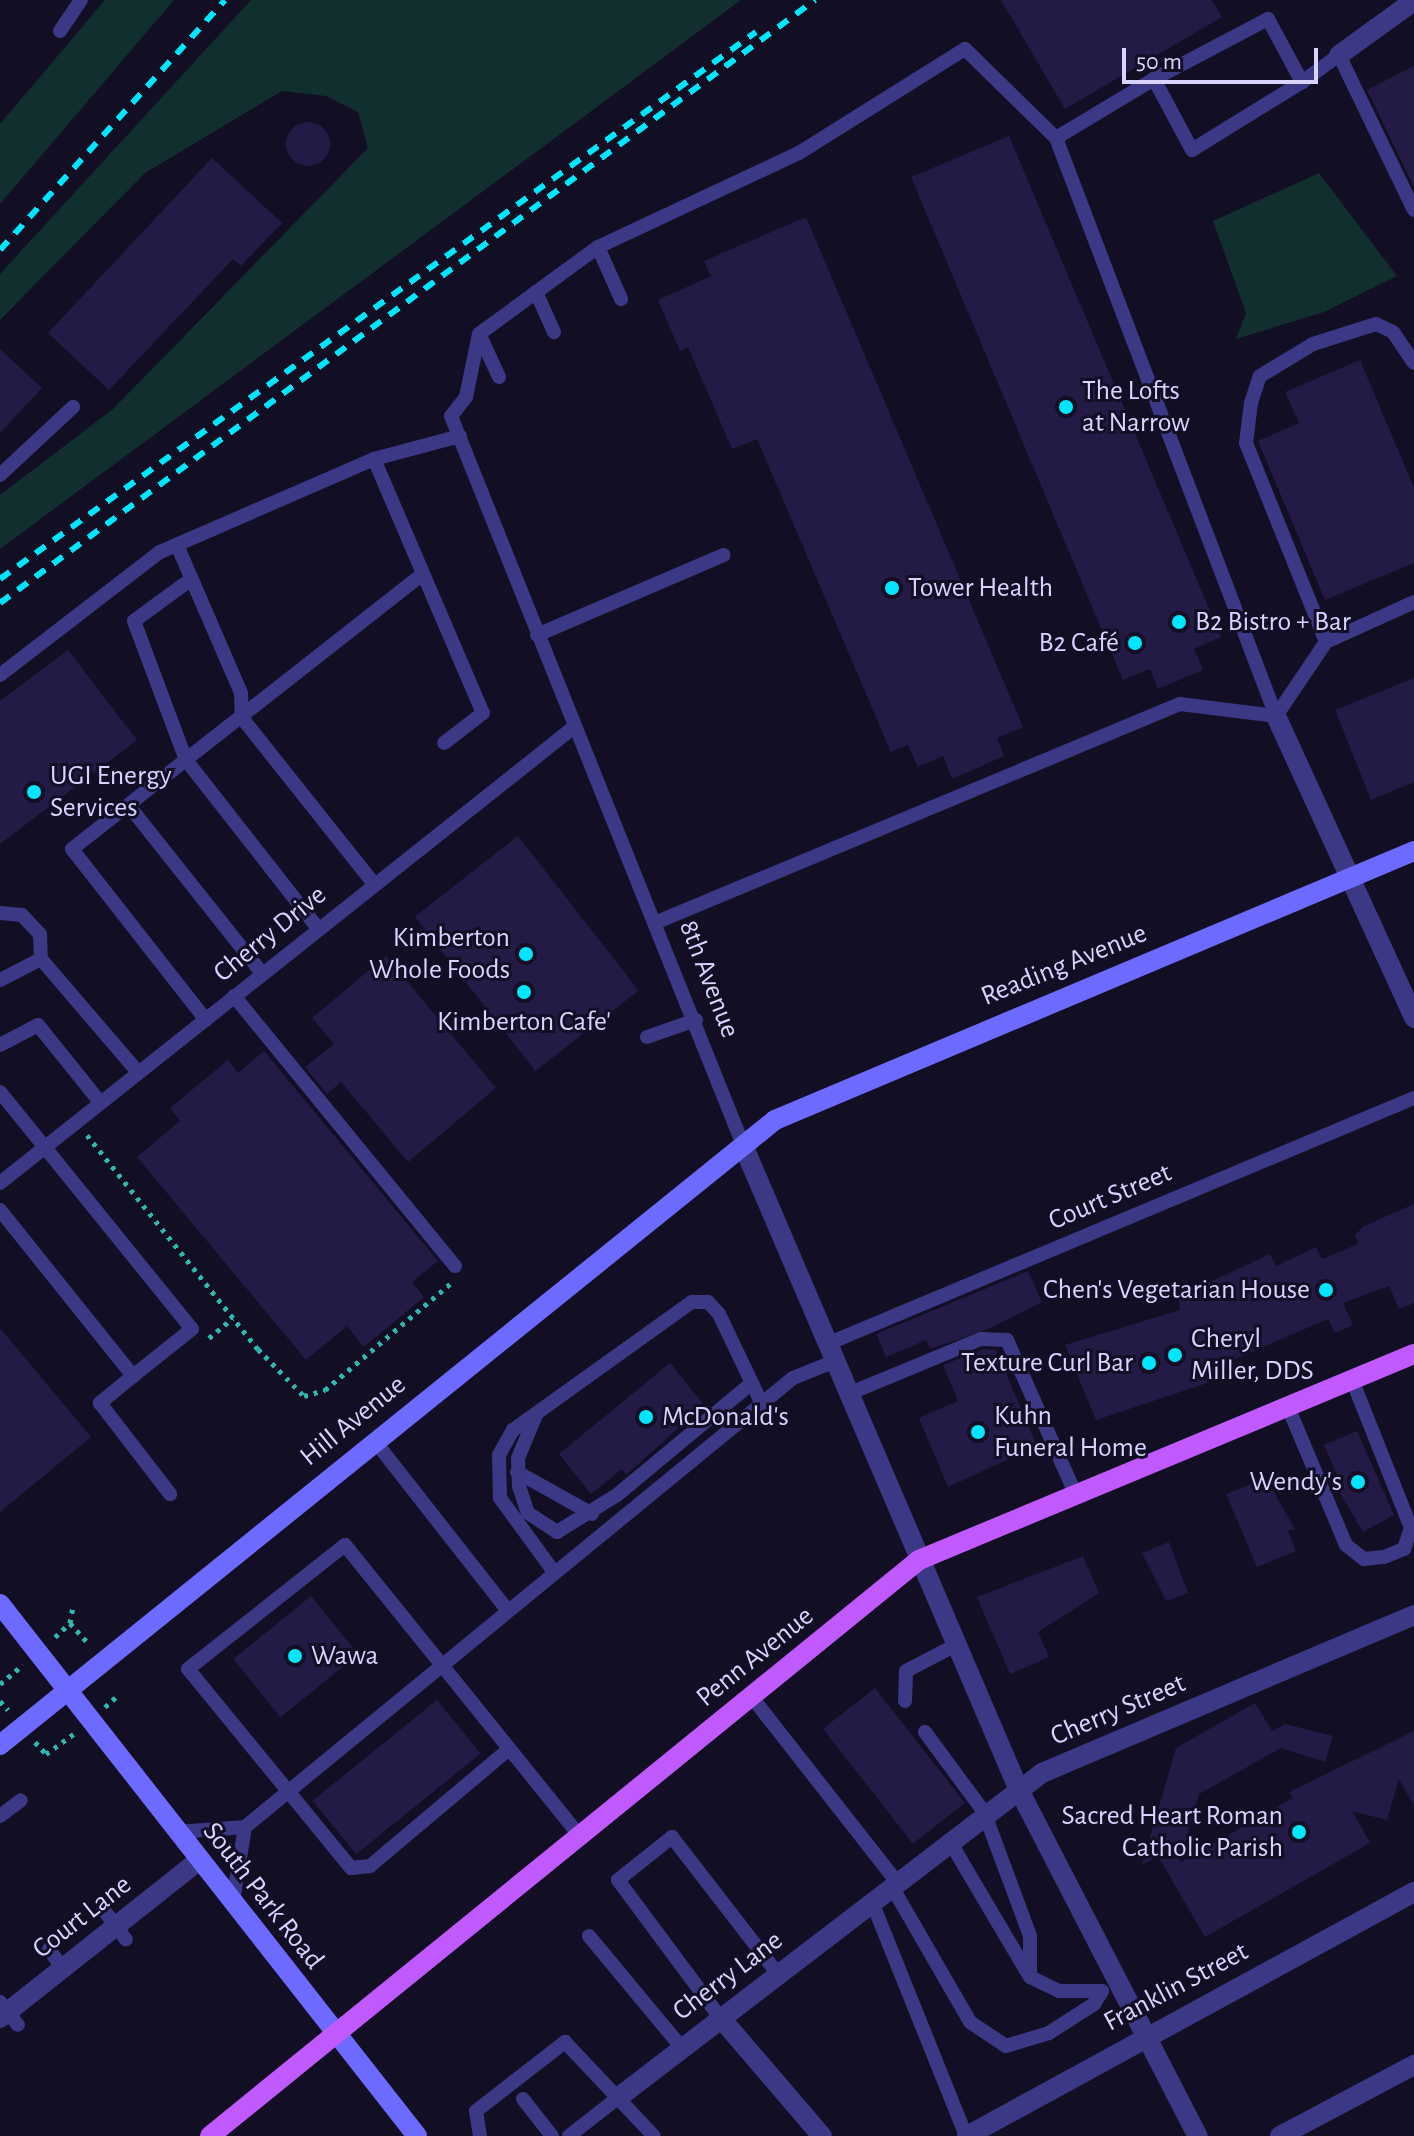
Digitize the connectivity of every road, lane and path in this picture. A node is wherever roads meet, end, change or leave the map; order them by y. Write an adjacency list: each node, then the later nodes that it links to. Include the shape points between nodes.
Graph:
1 (81, 0): 3 (lane)
2 (1414, 1): 4 (street)
3 (60, 31)
4 (1339, 55): 6 (lane); 8 (lane)
5 (1154, 79): 6 (lane, via 1268,19); 6 (lane, via 1192,150); 7 (lane)
6 (1302, 82)
7 (1056, 138): 9 (lane, via 965,49 799,153); 28 (lane)
8 (1414, 210)
9 (598, 247): 10 (lane); 11 (lane)
10 (536, 292): 12 (lane); 13 (lane)
11 (621, 299)
12 (554, 332)
13 (479, 334): 15 (lane); 17 (lane, 8th Avenue, via 466,397 451,416)
14 (1414, 363): 26 (lane, via 1393,332 1376,324 1313,344 1260,376 1251,403 1246,443)
15 (499, 377)
16 (73, 407): 19 (lane)
17 (460, 436): 18 (lane); 25 (lane, 8th Avenue)
18 (374, 459): 20 (lane); 22 (lane)
19 (0, 475)
20 (177, 545): 23 (lane); 27 (lane)
21 (724, 555): 25 (lane)
22 (423, 574): 29 (lane); 31 (lane, via 483,713)
23 (190, 580): 29 (lane, via 241,693); 32 (lane, via 134,621)
24 (1414, 602): 26 (lane)
25 (537, 635): 30 (lane, 8th Avenue)
26 (1326, 642): 28 (lane)
27 (0, 675)
28 (1276, 716): 35 (street); 38 (lane, via 1180,704)
29 (242, 718): 32 (lane); 36 (lane)
30 (574, 727): 36 (lane, Cherry Drive); 38 (lane, 8th Avenue)
31 (444, 743)
32 (186, 760): 33 (lane); 39 (lane)
33 (129, 806): 41 (lane); 45 (lane, via 72,849)
34 (1414, 851): 35 (street, Reading Avenue)
35 (1354, 876): 44 (street); 54 (street, Reading Avenue, via 819,1097)
36 (375, 885): 39 (lane, Cherry Drive)
37 (0, 913): 40 (lane, via 22,915 40,934)
38 (657, 922): 46 (lane, 8th Avenue)
39 (317, 927): 41 (lane, Cherry Drive)
40 (41, 959): 42 (lane); 49 (lane)
41 (261, 972): 43 (lane, Cherry Drive)
42 (0, 980)
43 (234, 996): 45 (lane, Cherry Drive); 58 (lane)
44 (1414, 1018)
45 (206, 1020): 49 (lane, Cherry Drive)
46 (696, 1020): 47 (lane); 54 (lane, 8th Avenue)
47 (647, 1037)
48 (0, 1045): 52 (lane, via 38,1025)
49 (138, 1072): 52 (lane, Cherry Drive)
50 (0, 1092): 55 (lane)
51 (1414, 1098): 59 (lane, Court Street)
52 (100, 1102): 53 (lane, Cherry Drive)
53 (77, 1121): 55 (lane, Cherry Drive); 58 (path, via 258,1349 304,1396 325,1390 441,1293)
54 (743, 1145): 59 (street, 8th Avenue); 68 (street, Hill Avenue)
55 (44, 1148): 56 (lane, Cherry Drive); 61 (lane, via 192,1329)
56 (0, 1183)
57 (0, 1210): 61 (lane)
58 (455, 1266)
59 (831, 1352): 64 (street, 8th Avenue); 65 (lane, Court Street)
60 (1414, 1354): 62 (main road, Penn Avenue)
61 (133, 1376): 70 (lane, via 100,1403)
62 (1352, 1380): 66 (main road, Penn Avenue); 66 (lane, via 1411,1528 1404,1549 1364,1559 1346,1545)
63 (752, 1383): 65 (lane); 67 (lane, via 719,1314 708,1302 692,1302); 72 (lane)
64 (848, 1394): 71 (lane, via 981,1339 1007,1340); 73 (street, 8th Avenue)
65 (762, 1404): 74 (lane, Court Street)
66 (1288, 1407): 71 (main road, Penn Avenue)
67 (538, 1411): 69 (lane); 74 (lane, via 513,1430 497,1478 509,1515)
68 (374, 1440): 77 (lane); 82 (street, Hill Avenue)
69 (517, 1472): 72 (lane); 72 (lane, via 524,1505 548,1530 568,1529)
70 (170, 1494)
71 (1076, 1495): 73 (main road, Penn Avenue)
72 (592, 1514)
73 (919, 1560): 80 (street, 8th Avenue); 83 (main road, Penn Avenue)
74 (554, 1572): 77 (lane, Court Street)
75 (0, 1604): 82 (street, South Park Road)
76 (73, 1606): 79 (path)
77 (508, 1611): 81 (lane, Court Street)
78 (1414, 1615): 88 (street, Cherry Street)
79 (70, 1623)
80 (956, 1645): 84 (lane, via 906,1671); 88 (street, 8th Avenue)
81 (440, 1665): 87 (lane); 89 (lane, Court Street); 89 (lane, via 345,1545 188,1669)
82 (67, 1689): 86 (street, Hill Avenue); 94 (street, South Park Road)
83 (751, 1696): 95 (main road, Penn Avenue); 98 (lane)
84 (905, 1701)
85 (925, 1732): 91 (lane)
86 (0, 1745)
87 (509, 1749): 89 (lane, via 370,1866 351,1868); 95 (lane)
88 (1018, 1788): 91 (street, Cherry Street); 109 (street, 8th Avenue)
89 (285, 1791): 93 (lane, Court Street)
90 (21, 1800): 92 (lane)
91 (984, 1812): 96 (street, Cherry Street); 108 (lane, via 1030,1936)
92 (0, 1816)
93 (245, 1827): 94 (lane); 100 (lane)
94 (177, 1832): 97 (street, South Park Road)
95 (579, 1835): 113 (main road, Penn Avenue)
96 (949, 1840): 98 (street, Cherry Street); 108 (lane)
97 (199, 1860): 100 (street, South Park Road); 103 (street, Court Lane)
98 (893, 1883): 101 (street, Cherry Street); 109 (lane, via 970,2022 1006,2046 1049,2033)
99 (1414, 1892): 112 (street, Franklin Street)
100 (233, 1901): 113 (street, South Park Road)
101 (872, 1902): 106 (street, Cherry Lane); 125 (lane)
102 (103, 1909): 103 (lane)
103 (121, 1932): 107 (street, Court Lane)
104 (589, 1936): 114 (lane)
105 (49, 1949): 107 (lane)
106 (778, 1974): 111 (street, Cherry Lane); 111 (lane, via 672,1837 618,1880)
107 (63, 1975): 110 (street, Court Lane)
108 (1030, 1977): 109 (lane, via 1059,1991)
109 (1110, 1987): 112 (street, 8th Avenue)
110 (6, 2014)
111 (719, 2016): 114 (street, Cherry Lane); 124 (street)
112 (1145, 2034): 125 (street, Franklin Street); 126 (street, 8th Avenue)
113 (335, 2035): 118 (main road, Penn Avenue); 119 (street, South Park Road)
114 (681, 2047): 116 (street, Cherry Lane)
115 (1414, 2065): 127 (street)
116 (619, 2097): 120 (lane, via 565,2042 476,2111); 122 (lane); 123 (lane)
117 (523, 2099): 121 (lane)
118 (210, 2136)
119 (417, 2136)
120 (480, 2136)
121 (552, 2136)
122 (569, 2136)
123 (654, 2136)
124 (822, 2136)
125 (966, 2136)
126 (1198, 2136)
127 (1280, 2136)

